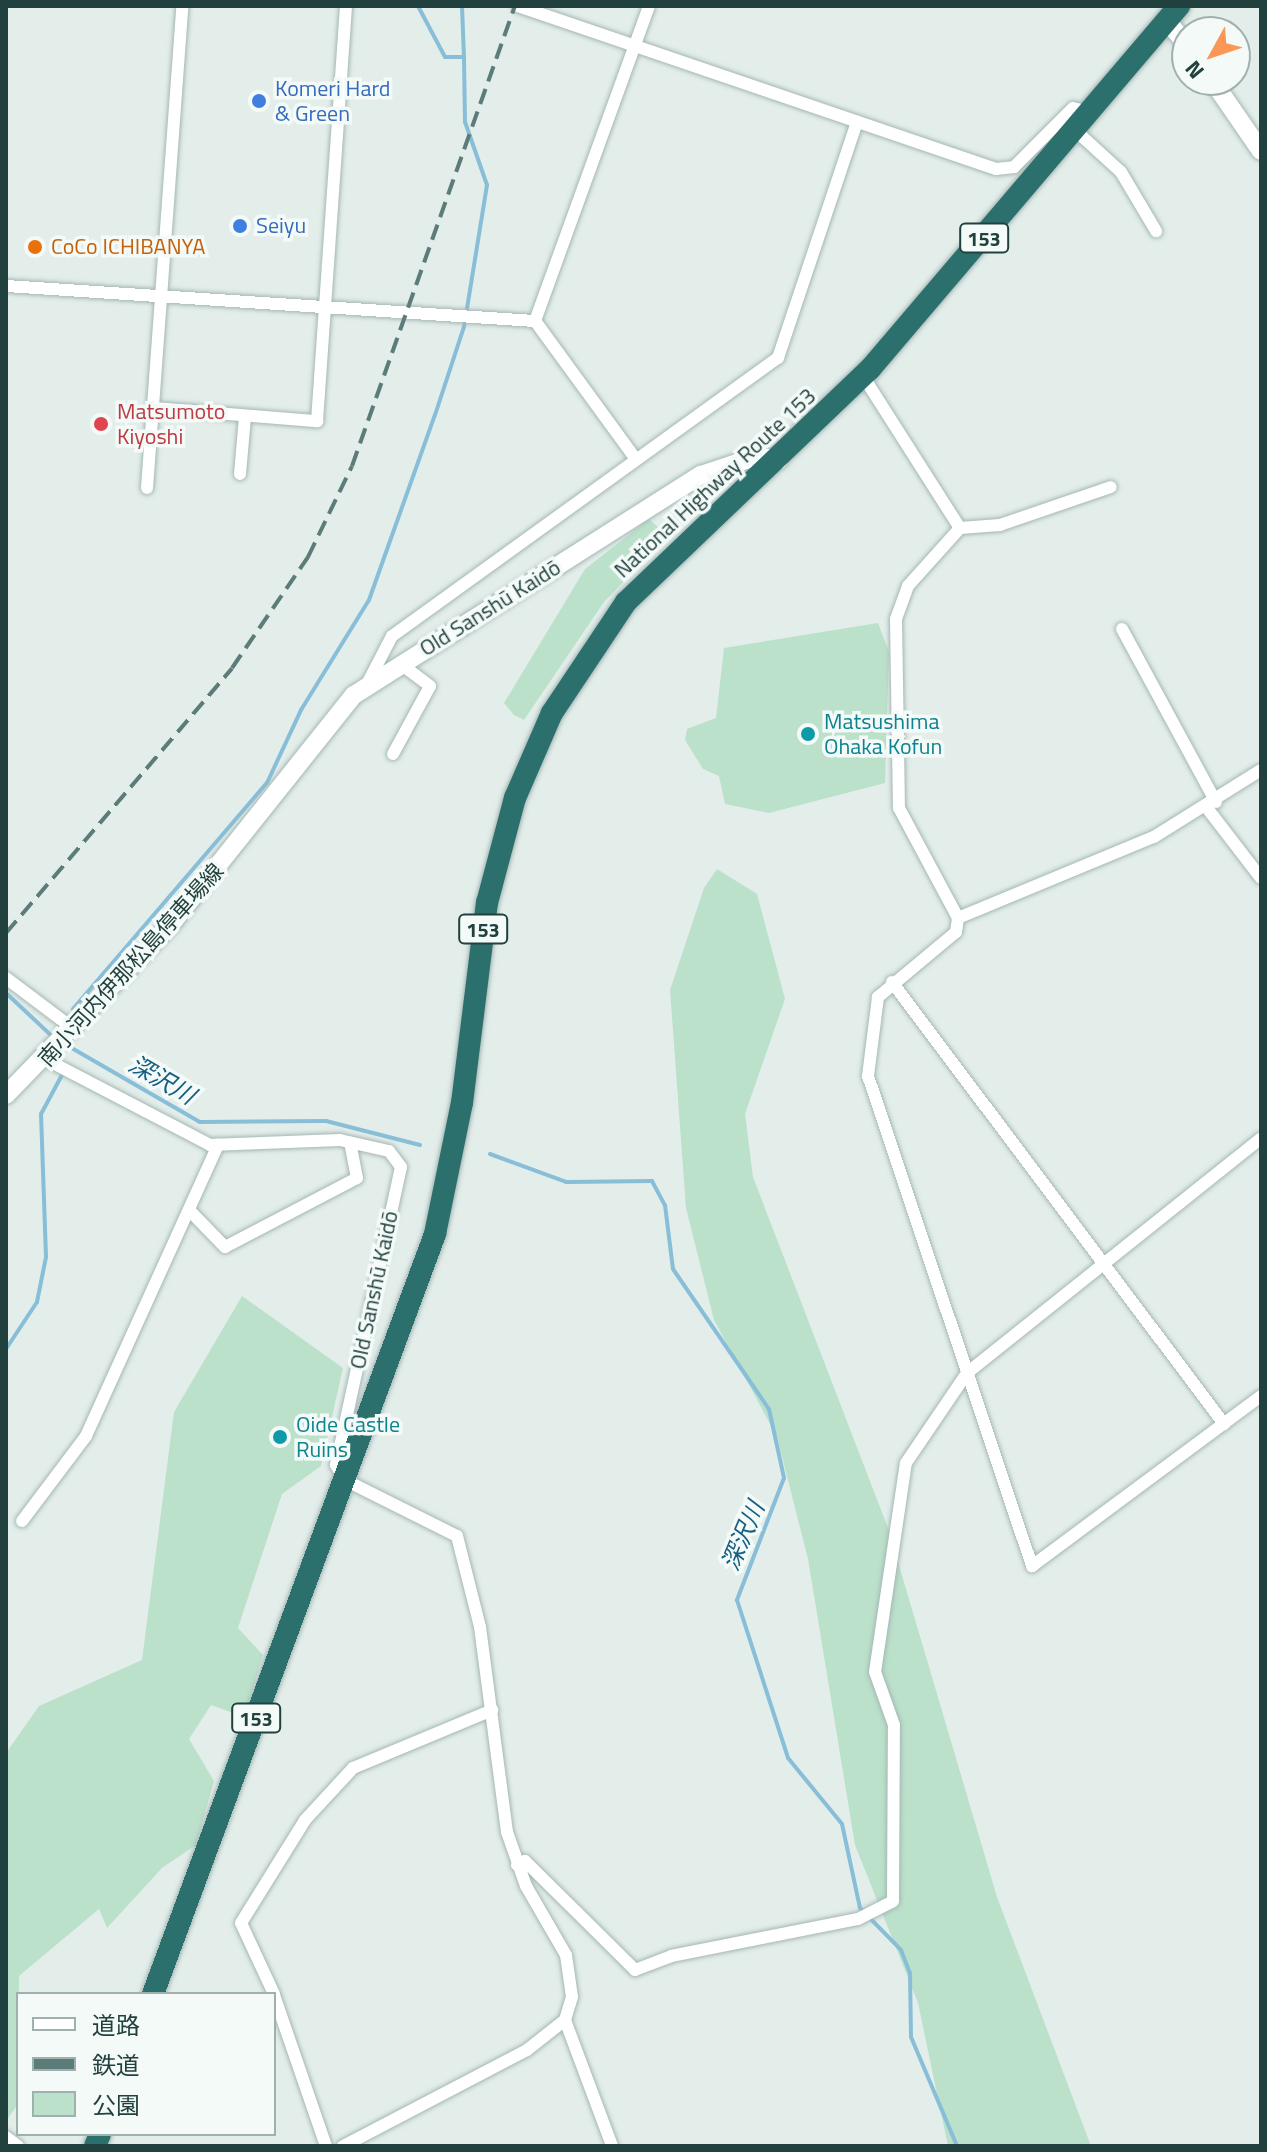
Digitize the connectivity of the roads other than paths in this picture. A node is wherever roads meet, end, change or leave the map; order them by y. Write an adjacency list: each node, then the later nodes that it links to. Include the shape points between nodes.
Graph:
1 (182, 6): 14 (street)
2 (346, 6): 15 (street)
3 (518, 6): 6 (street)
4 (649, 6): 6 (street)
5 (1173, 14): 8 (highway, National Highway Route 153 / 153)
6 (635, 47): 9 (street); 16 (street)
7 (1223, 96): 11 (main road)
8 (1091, 112): 9 (street, via 1073,108 1006,170); 10 (highway, National Highway Route 153 / 153)
9 (857, 122): 20 (street, via 778,358)
10 (1075, 130): 12 (street, via 1121,172); 17 (highway, National Highway Route 153 / 153)
11 (1261, 151)
12 (1156, 231)
13 (6, 286): 14 (street)
14 (160, 296): 15 (street); 18 (street)
15 (323, 305): 16 (street); 19 (street, via 317,421)
16 (535, 321): 20 (street)
17 (863, 376): 21 (highway, National Highway Route 153 / 153); 25 (street)
18 (154, 408): 19 (street); 24 (street)
19 (245, 417): 22 (street)
20 (635, 458): 28 (street, via 392,636)
21 (779, 460): 27 (main road, Old Sanshū Kaidō, via 758,456 701,475); 48 (highway, National Highway Route 153 / 153, via 626,602 573,676 533,752 487,903 462,1103 435,1234)
22 (240, 474)
23 (1111, 487): 25 (street, via 1000,525)
24 (147, 488)
25 (960, 528): 34 (street, via 908,586 896,619 899,808)
26 (1122, 629): 31 (street)
27 (401, 664): 28 (main road, Old Sanshū Kaidō); 29 (street, via 430,686)
28 (366, 686): 32 (main road, Old Sanshū Kaidō, via 332,717)
29 (393, 754)
30 (1261, 770): 31 (street)
31 (1212, 805): 33 (street); 34 (street)
32 (250, 829): 37 (main road, 南小河内伊那松島停車場線)
33 (1261, 878)
34 (958, 918): 36 (street, via 956,932)
35 (6, 978): 37 (street)
36 (892, 982): 44 (street); 45 (street, via 878,997 868,1076)
37 (72, 1034): 38 (main road, 南小河内伊那松島停車場線)
38 (50, 1058): 39 (main road, 南小河内伊那松島停車場線); 42 (street, Old Sanshū Kaidō, via 180,1135)
39 (6, 1095)
40 (1261, 1138): 44 (street)
41 (345, 1142): 42 (street, Old Sanshū Kaidō); 43 (street, via 357,1178 225,1247); 48 (street, Old Sanshū Kaidō, via 389,1151 401,1167 336,1465)
42 (218, 1145): 43 (street)
43 (189, 1210): 49 (street, via 86,1436)
44 (1106, 1259): 45 (street); 47 (street)
45 (967, 1373): 47 (street, via 1032,1566); 51 (street, via 906,1463 892,1522 875,1672 894,1725 893,1901 858,1919 671,1956 635,1970 525,1861)
46 (1261, 1396): 47 (street)
47 (1224, 1424)
48 (345, 1480): 50 (street, via 457,1536); 52 (highway, National Highway Route 153 / 153)
49 (22, 1521)
50 (492, 1710): 51 (street, via 495,1766); 53 (street, via 353,1768 305,1820 241,1923)
51 (517, 1865): 55 (street, via 573,1979)
52 (154, 1992)
53 (273, 1992)
54 (276, 2000): 58 (street)
55 (565, 2020): 59 (street, via 527,2050); 60 (street)
56 (6, 2137): 57 (street)
57 (18, 2146)
58 (326, 2146)
59 (343, 2146)
60 (612, 2146)

